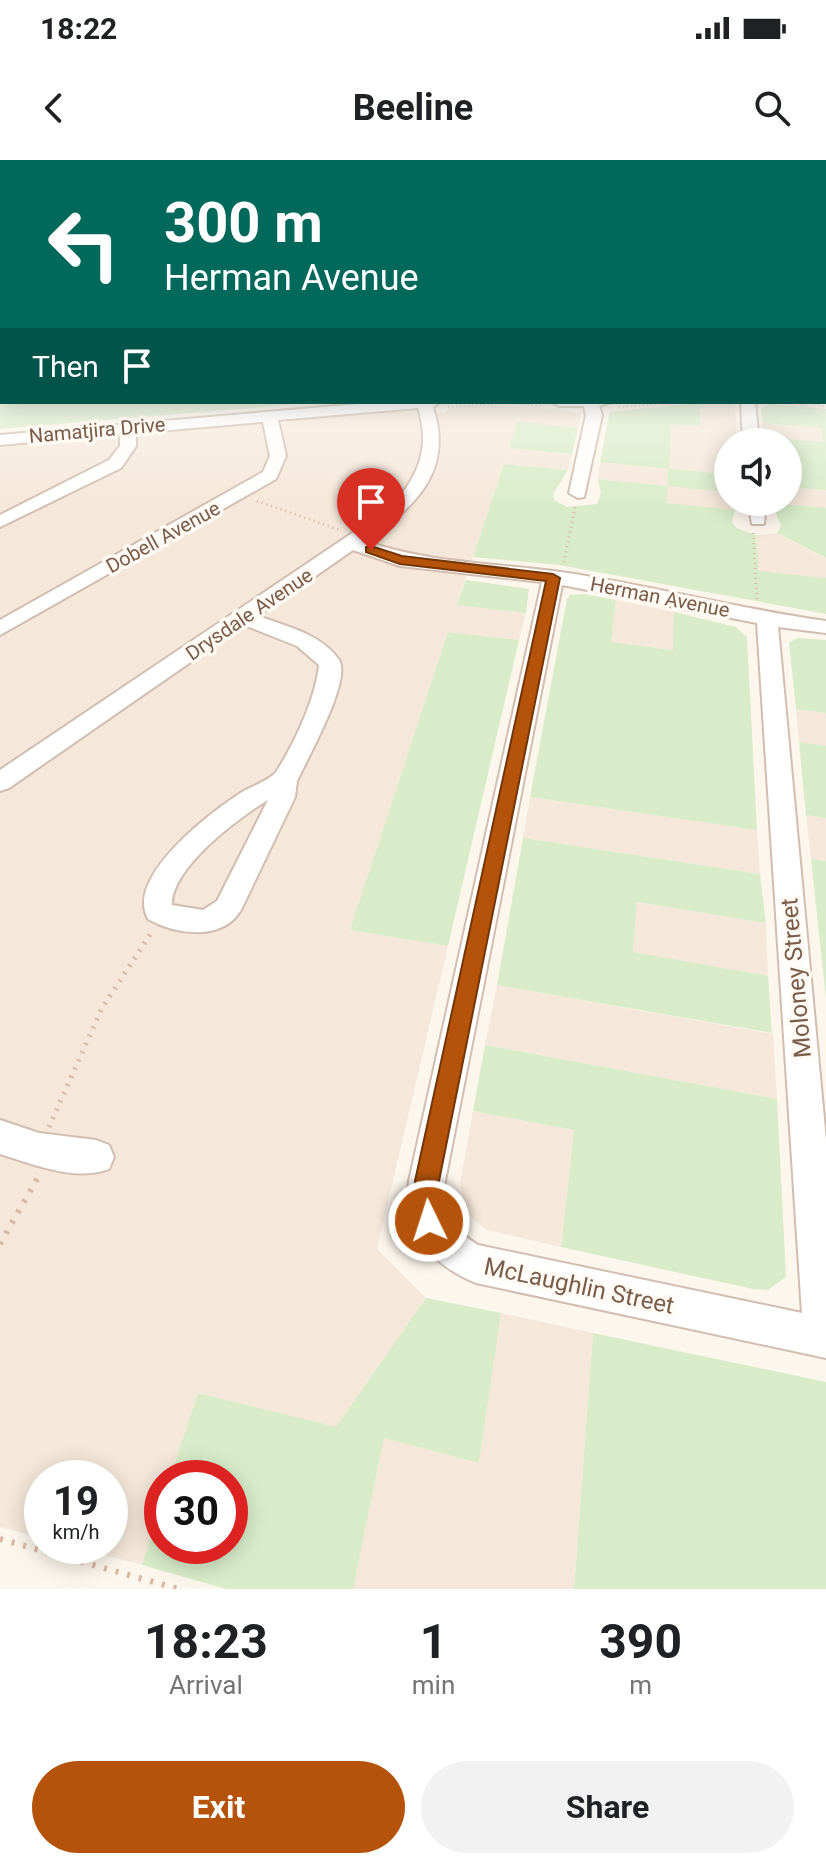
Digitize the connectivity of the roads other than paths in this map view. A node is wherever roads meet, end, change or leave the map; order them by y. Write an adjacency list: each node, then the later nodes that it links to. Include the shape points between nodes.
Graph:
1 (411, 404): 5 (street, Namatjira Drive)
2 (424, 404): 13 (street, Drysdale Avenue, via 433,443 408,499)
3 (590, 404): 10 (street, via 594,415)
4 (748, 404): 7 (street)
5 (269, 415): 6 (street, Namatjira Drive); 18 (street, Dobell Avenue, via 276,468 238,495)
6 (128, 426): 8 (street, Namatjira Drive); 9 (street, via 128,446 115,464)
7 (750, 428)
8 (0, 440)
9 (62, 492): 11 (street); 12 (street)
10 (578, 493)
11 (0, 502)
12 (0, 522)
13 (356, 540): 14 (street, Herman Avenue, via 400,560); 15 (street, Drysdale Avenue)
14 (553, 578): 16 (street, Herman Avenue); 23 (street, McLaughlin Street, via 427,1181 429,1221 446,1248 476,1264)
15 (243, 617): 19 (street, via 305,641 330,663 328,689); 20 (street, Drysdale Avenue)
16 (767, 619): 17 (street, Herman Avenue); 23 (street, Moloney Street)
17 (826, 627)
18 (0, 629)
19 (284, 781): 19 (street, via 282,797 228,908 198,922 163,914 155,895 170,868 263,789)
20 (0, 782)
21 (0, 1137): 22 (street, via 39,1150)
22 (96, 1157)
23 (825, 1338)

